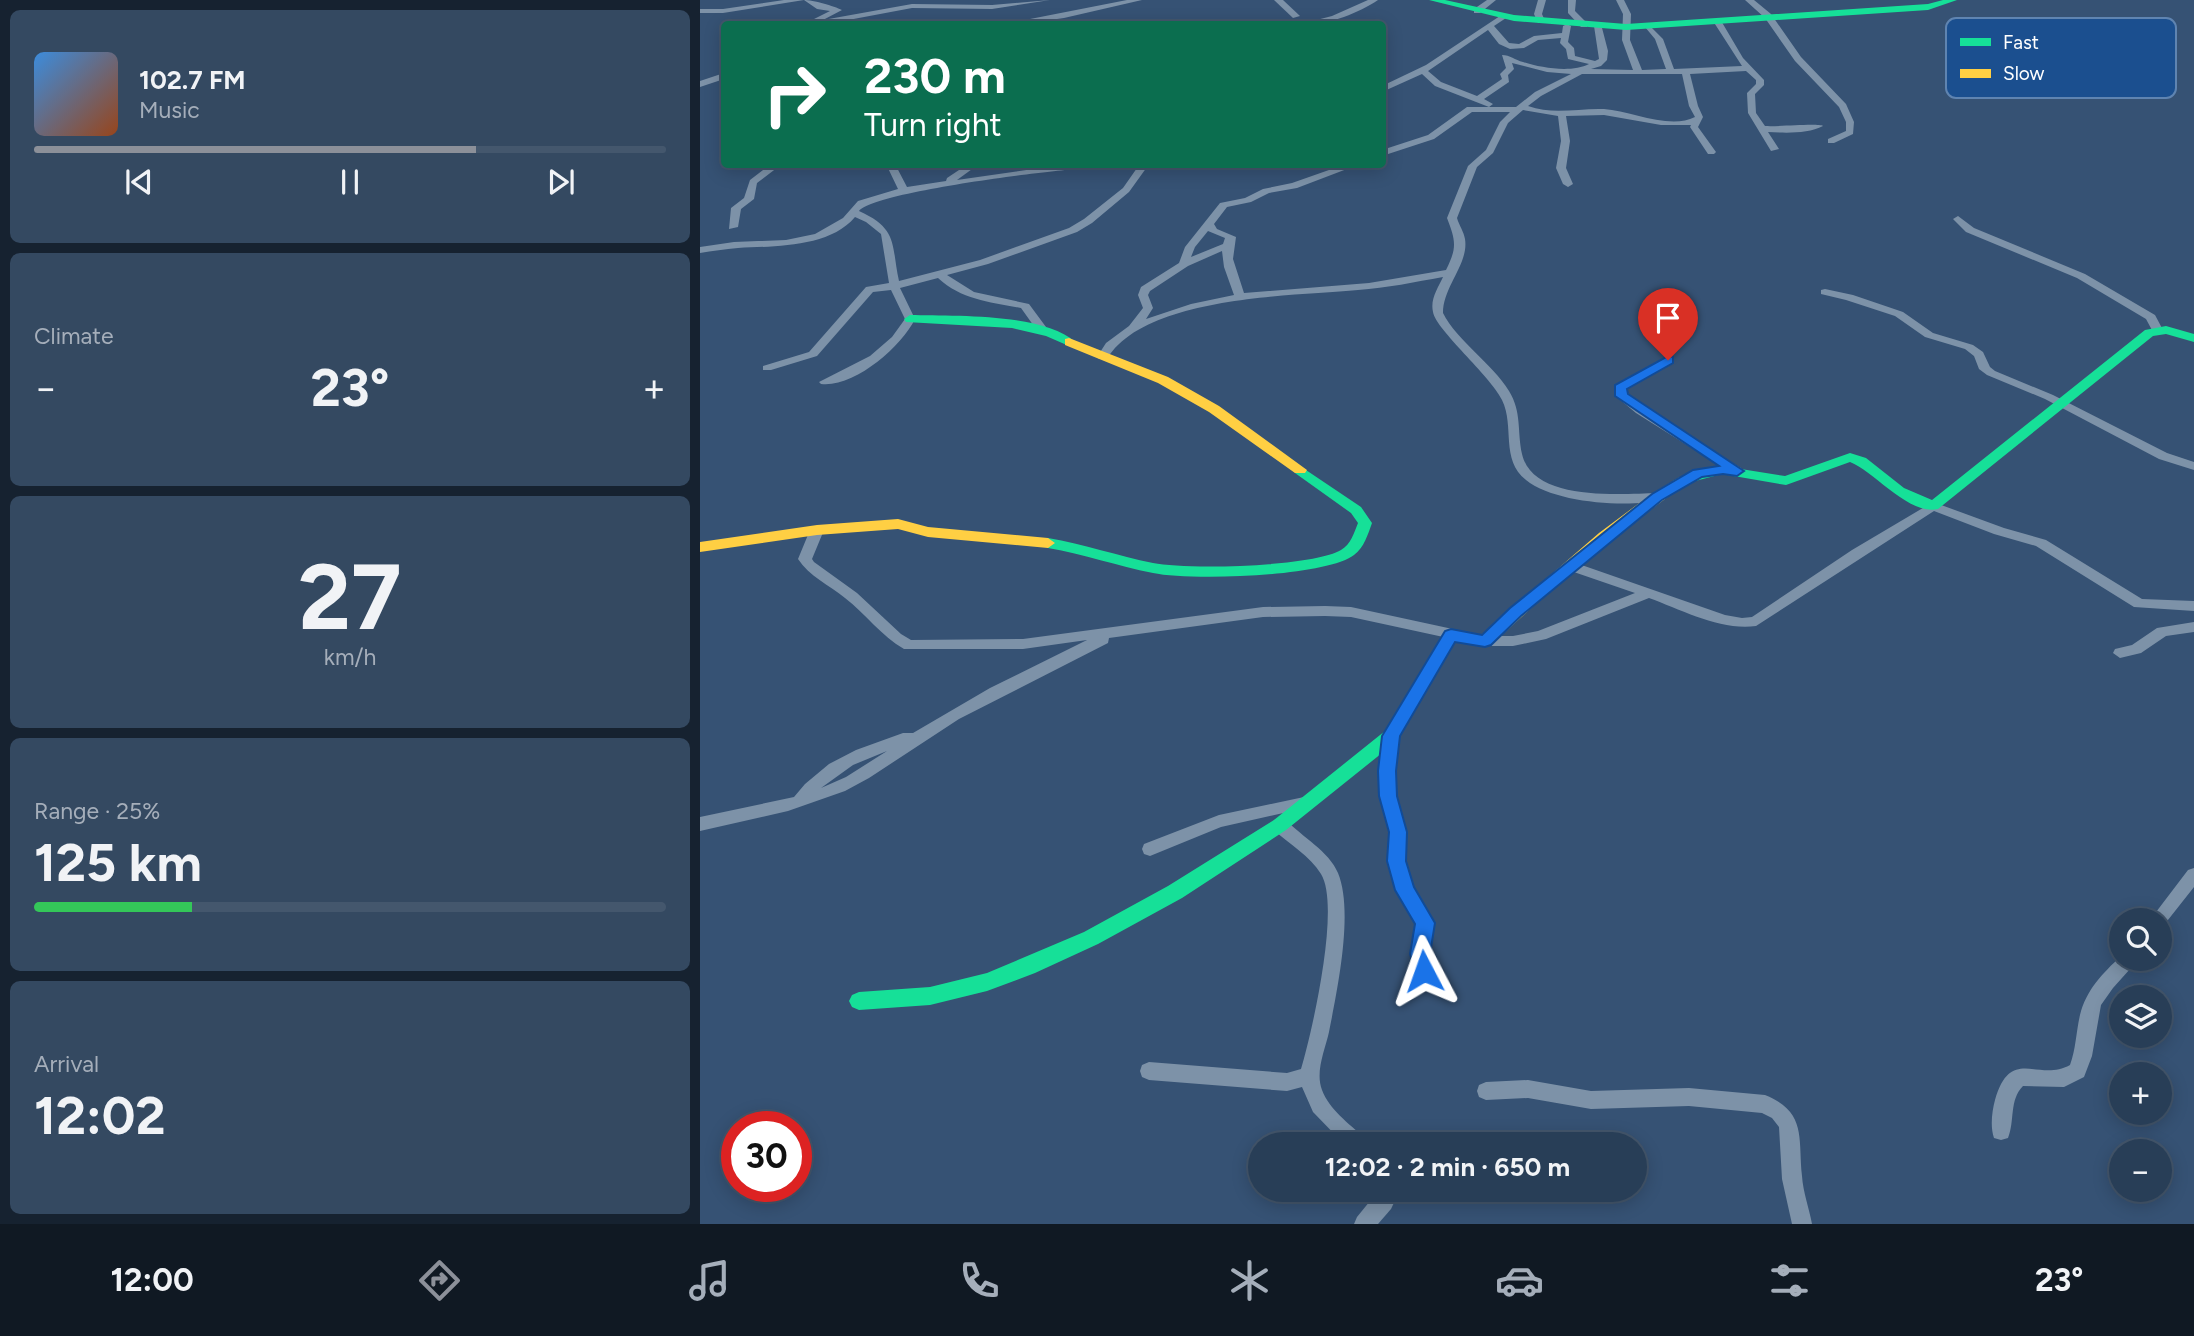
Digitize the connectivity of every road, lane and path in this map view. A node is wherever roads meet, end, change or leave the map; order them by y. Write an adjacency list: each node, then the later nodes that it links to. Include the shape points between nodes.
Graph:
1 (808, 0): 19 (street); 23 (street, via 838,10)
2 (981, 0): 17 (street)
3 (1046, 0): 17 (street)
4 (1138, 0): 22 (street, via 1064,16)
5 (1278, 0): 20 (street)
6 (1348, 0): 16 (street)
7 (1374, 0): 16 (street)
8 (1433, 0): 18 (street)
9 (1492, 0): 18 (street)
10 (1542, 0): 27 (street)
11 (1572, 0): 29 (street, via 1571,11)
12 (1620, 0): 30 (street, via 1628,14)
13 (1749, 0): 21 (street)
14 (1953, 0): 21 (street, via 1928,7)
15 (910, 3): 17 (street); 24 (street)
16 (1360, 5): 25 (street)
17 (992, 7): 22 (street)
18 (1477, 10): 26 (street)
19 (700, 11)
20 (1296, 16)
21 (1768, 16): 28 (street); 50 (street, via 1798,59 1843,106 1850,132)
22 (1003, 20)
23 (817, 21)
24 (827, 21)
25 (1320, 21)
26 (1497, 21): 27 (street); 29 (street, via 1503,43 1515,48 1531,39); 34 (street)
27 (1541, 21): 29 (street)
28 (1717, 21): 31 (street); 33 (street)
29 (1579, 27): 30 (street); 32 (street, via 1598,36 1605,50); 32 (street, via 1564,43 1572,51 1571,57)
30 (1626, 27): 31 (street); 37 (street)
31 (1649, 27): 35 (street)
32 (1598, 64): 38 (street)
33 (1749, 68): 36 (street); 49 (street, via 1760,80 1751,93 1751,109)
34 (1423, 70): 43 (street); 44 (street)
35 (1671, 70): 36 (street); 37 (street)
36 (1684, 70): 47 (street)
37 (1638, 71): 38 (street)
38 (1576, 74): 44 (street, via 1505,58 1510,69 1504,74 1506,79); 45 (street)
39 (700, 77): 41 (street)
40 (721, 77): 41 (street)
41 (713, 79): 42 (street)
42 (700, 84)
43 (1386, 88)
44 (1476, 102): 45 (street); 52 (street, via 1431,137)
45 (1516, 109): 46 (street); 70 (street, via 1500,128 1490,151 1474,166 1458,199 1452,218 1461,244)
46 (1561, 114): 47 (street, via 1623,114 1672,124); 61 (street, via 1566,156 1561,169)
47 (1696, 121): 53 (street, via 1693,127)
48 (1819, 126): 49 (street)
49 (1762, 129): 51 (street)
50 (1831, 141)
51 (1774, 149)
52 (1386, 152)
53 (1711, 152)
54 (772, 168): 66 (street, via 753,182 750,199 736,208)
55 (892, 168): 62 (street)
56 (968, 168): 60 (street)
57 (1060, 168): 60 (street)
58 (1142, 168): 71 (street, via 1126,190 1081,226)
59 (1345, 168): 65 (street, via 1223,205)
60 (940, 184): 62 (street)
61 (1567, 184)
62 (904, 190): 63 (street, via 861,203)
63 (855, 212): 68 (street, via 818,236); 72 (street, via 875,223 890,239)
64 (1958, 219): 78 (street, via 1970,230 2081,276 2151,317)
65 (1209, 224): 67 (street, via 1213,231 1230,236); 69 (street, via 1189,245)
66 (733, 227)
67 (1226, 246): 69 (street); 74 (street)
68 (700, 250)
69 (1184, 264): 77 (street, via 1145,289 1148,308)
70 (1452, 272): 74 (street); 87 (street, via 1438,299 1438,313 1510,403 1517,455 1526,472 1541,484 1571,495)
71 (941, 275): 72 (street); 76 (street, via 971,296 1025,306)
72 (894, 286): 75 (street); 82 (street, via 869,290 813,354)
73 (1825, 292): 84 (street, via 1899,314 1928,335 1969,347 1991,373)
74 (1240, 297): 77 (street, via 1186,307)
75 (910, 319): 76 (street); 83 (street, via 870,361)
76 (1040, 327): 80 (street)
77 (1133, 329): 80 (street, via 1106,348)
78 (2157, 330): 79 (street); 84 (street)
79 (2194, 338)
80 (1103, 357): 89 (street, via 1163,380 1214,409 1356,510 1365,523 1358,544 1343,556 1312,562 1199,572 1154,568 1056,544 928,532 898,524)
81 (1668, 360): 86 (street, via 1620,388 1622,396)
82 (767, 368)
83 (825, 382)
84 (2059, 402): 85 (street, via 2163,456); 88 (street)
85 (2193, 465)
86 (1737, 471): 87 (street, via 1698,474); 88 (street, via 1786,481 1850,457 1899,491)
87 (1657, 497): 91 (street)
88 (1933, 506): 92 (street, via 1756,621 1723,619); 93 (street, via 2041,543 2139,604)
89 (817, 530): 90 (street); 95 (street, via 805,559 809,565 909,645 1023,644)
90 (700, 547)
91 (1573, 567): 92 (street); 97 (street)
92 (1647, 594): 97 (street, via 1525,640)
93 (2194, 606)
94 (2193, 628): 98 (street, via 2162,632 2136,649)
95 (1114, 634): 96 (street, via 1263,612 1325,611 1351,612); 101 (street, via 1025,675 932,728 831,768 799,802)
96 (1451, 635): 97 (street); 99 (street)
97 (1485, 641)
98 (2120, 653)
99 (1391, 736): 100 (street); 106 (street, via 1388,796 1398,832 1396,861 1405,890 1425,923 1420,954)
100 (1308, 802): 102 (street); 103 (street, via 1219,821)
101 (700, 824)
102 (1280, 825): 108 (street, via 1175,892 1028,967 952,992); 110 (street, via 1325,867 1334,885 1328,992)
103 (1150, 849)
104 (2194, 875): 105 (street)
105 (2168, 908)
106 (1424, 971)
107 (2118, 971): 112 (street, via 2093,1003 2077,1071 2061,1078 2014,1080 2007,1087)
108 (859, 1001)
109 (1149, 1071): 110 (street, via 1287,1082)
110 (1309, 1076): 113 (street, via 1316,1102)
111 (1486, 1091): 116 (street, via 1528,1088 1591,1100 1689,1097 1765,1104 1789,1124 1792,1179)
112 (2001, 1131)
113 (1345, 1132)
114 (1384, 1202): 115 (street)
115 (1364, 1224)
116 (1802, 1224)

